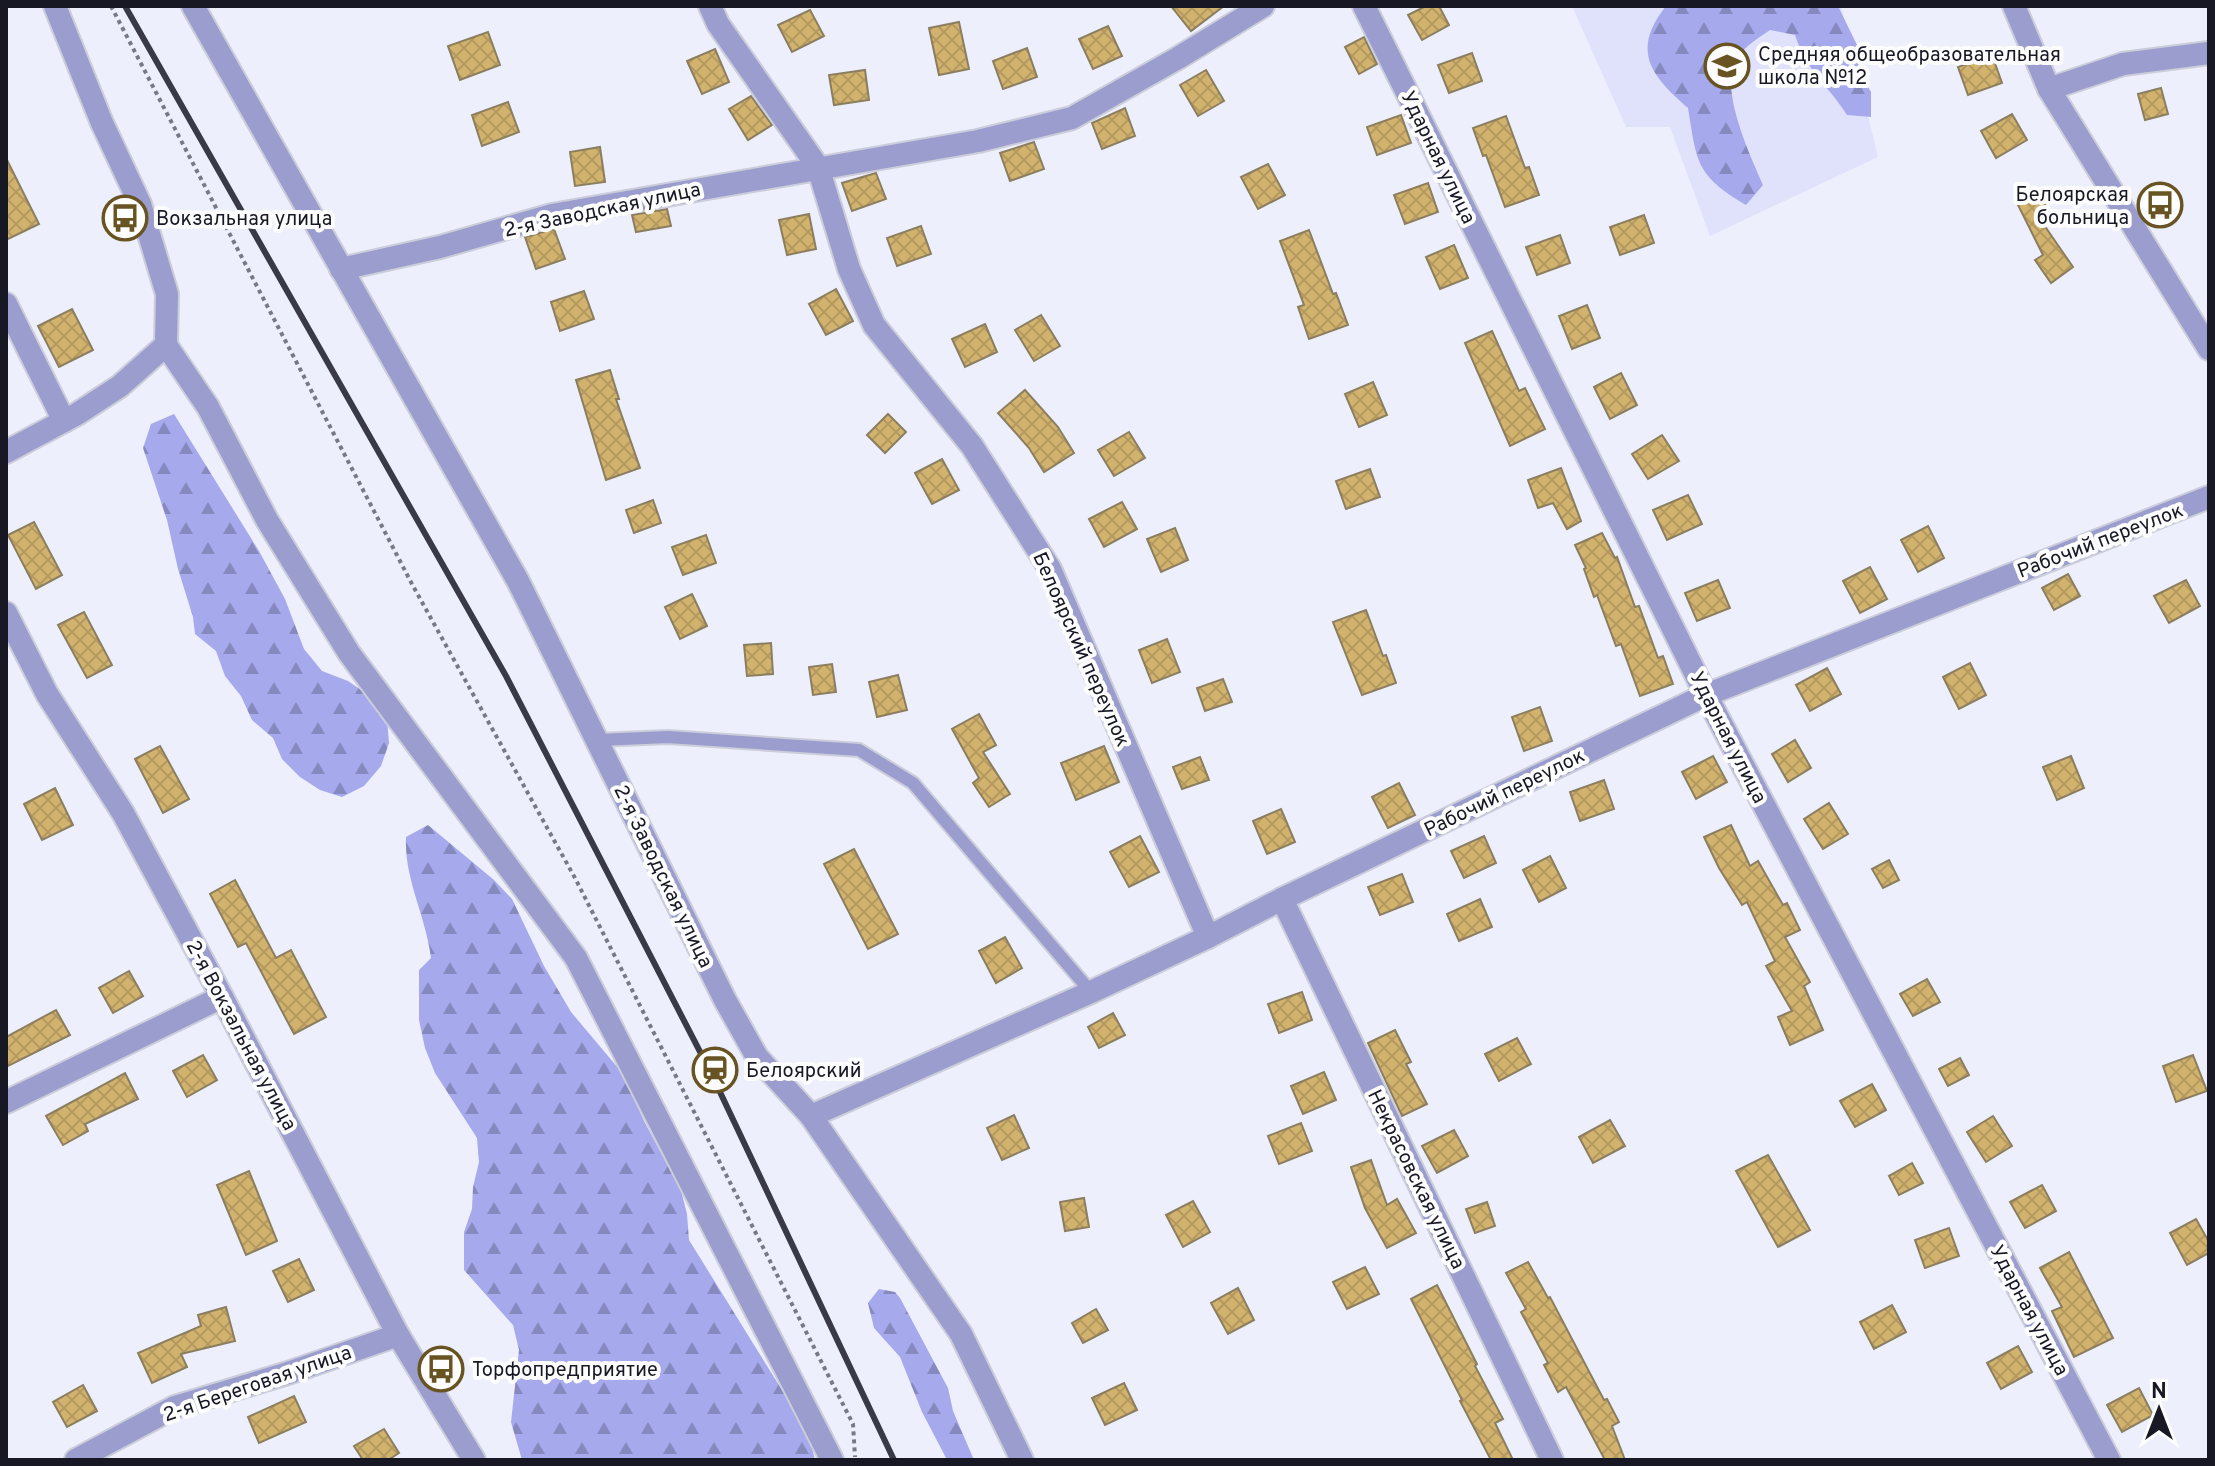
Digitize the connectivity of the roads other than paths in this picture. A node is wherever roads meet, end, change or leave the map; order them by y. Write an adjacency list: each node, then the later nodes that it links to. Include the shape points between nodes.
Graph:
1 (55, 6): 12 (street, via 140,204 167,294)
2 (193, 6): 10 (street, 2-я Заводская улица)
3 (710, 6): 9 (street, Белоярский переулок)
4 (1263, 6): 9 (street, via 1072,118 978,141)
5 (1364, 6): 18 (street, Ударная улица)
6 (2014, 6): 8 (street)
7 (2209, 53): 8 (street, via 2123,64)
8 (2049, 89): 13 (street)
9 (818, 167): 10 (street, 2-я Заводская улица, via 552,215); 21 (street, Белоярский переулок, via 849,269 874,325 972,446 1050,569)
10 (341, 269): 19 (street, 2-я Заводская улица, via 518,581)
11 (6, 304): 14 (street)
12 (166, 345): 14 (street, via 120,386); 29 (street, via 208,407 267,520 349,653 576,958)
13 (2209, 349)
14 (64, 421): 15 (street)
15 (6, 452)
16 (2209, 497): 18 (street, Рабочий переулок)
17 (6, 613): 23 (street, 2-я Вокзальная улица)
18 (1706, 695): 20 (street, Рабочий переулок); 32 (street, Ударная улица)
19 (598, 740): 22 (lane, via 668,737 859,750 913,783); 25 (street, 2-я Заводская улица, via 757,1057)
20 (1282, 899): 21 (street, Рабочий переулок); 31 (street, Некрасовская улица)
21 (1208, 937): 22 (street, Рабочий переулок)
22 (1091, 992): 25 (street, Рабочий переулок)
23 (222, 997): 24 (street); 26 (street, 2-я Вокзальная улица)
24 (6, 1102)
25 (811, 1116): 30 (street, 2-я Заводская улица, via 961,1334)
26 (398, 1335): 27 (street, 2-я Береговая улица, via 175,1407); 28 (street, 2-я Вокзальная улица)
27 (76, 1460)
28 (474, 1460)
29 (832, 1460)
30 (1022, 1460)
31 (1552, 1460)
32 (2109, 1460)

